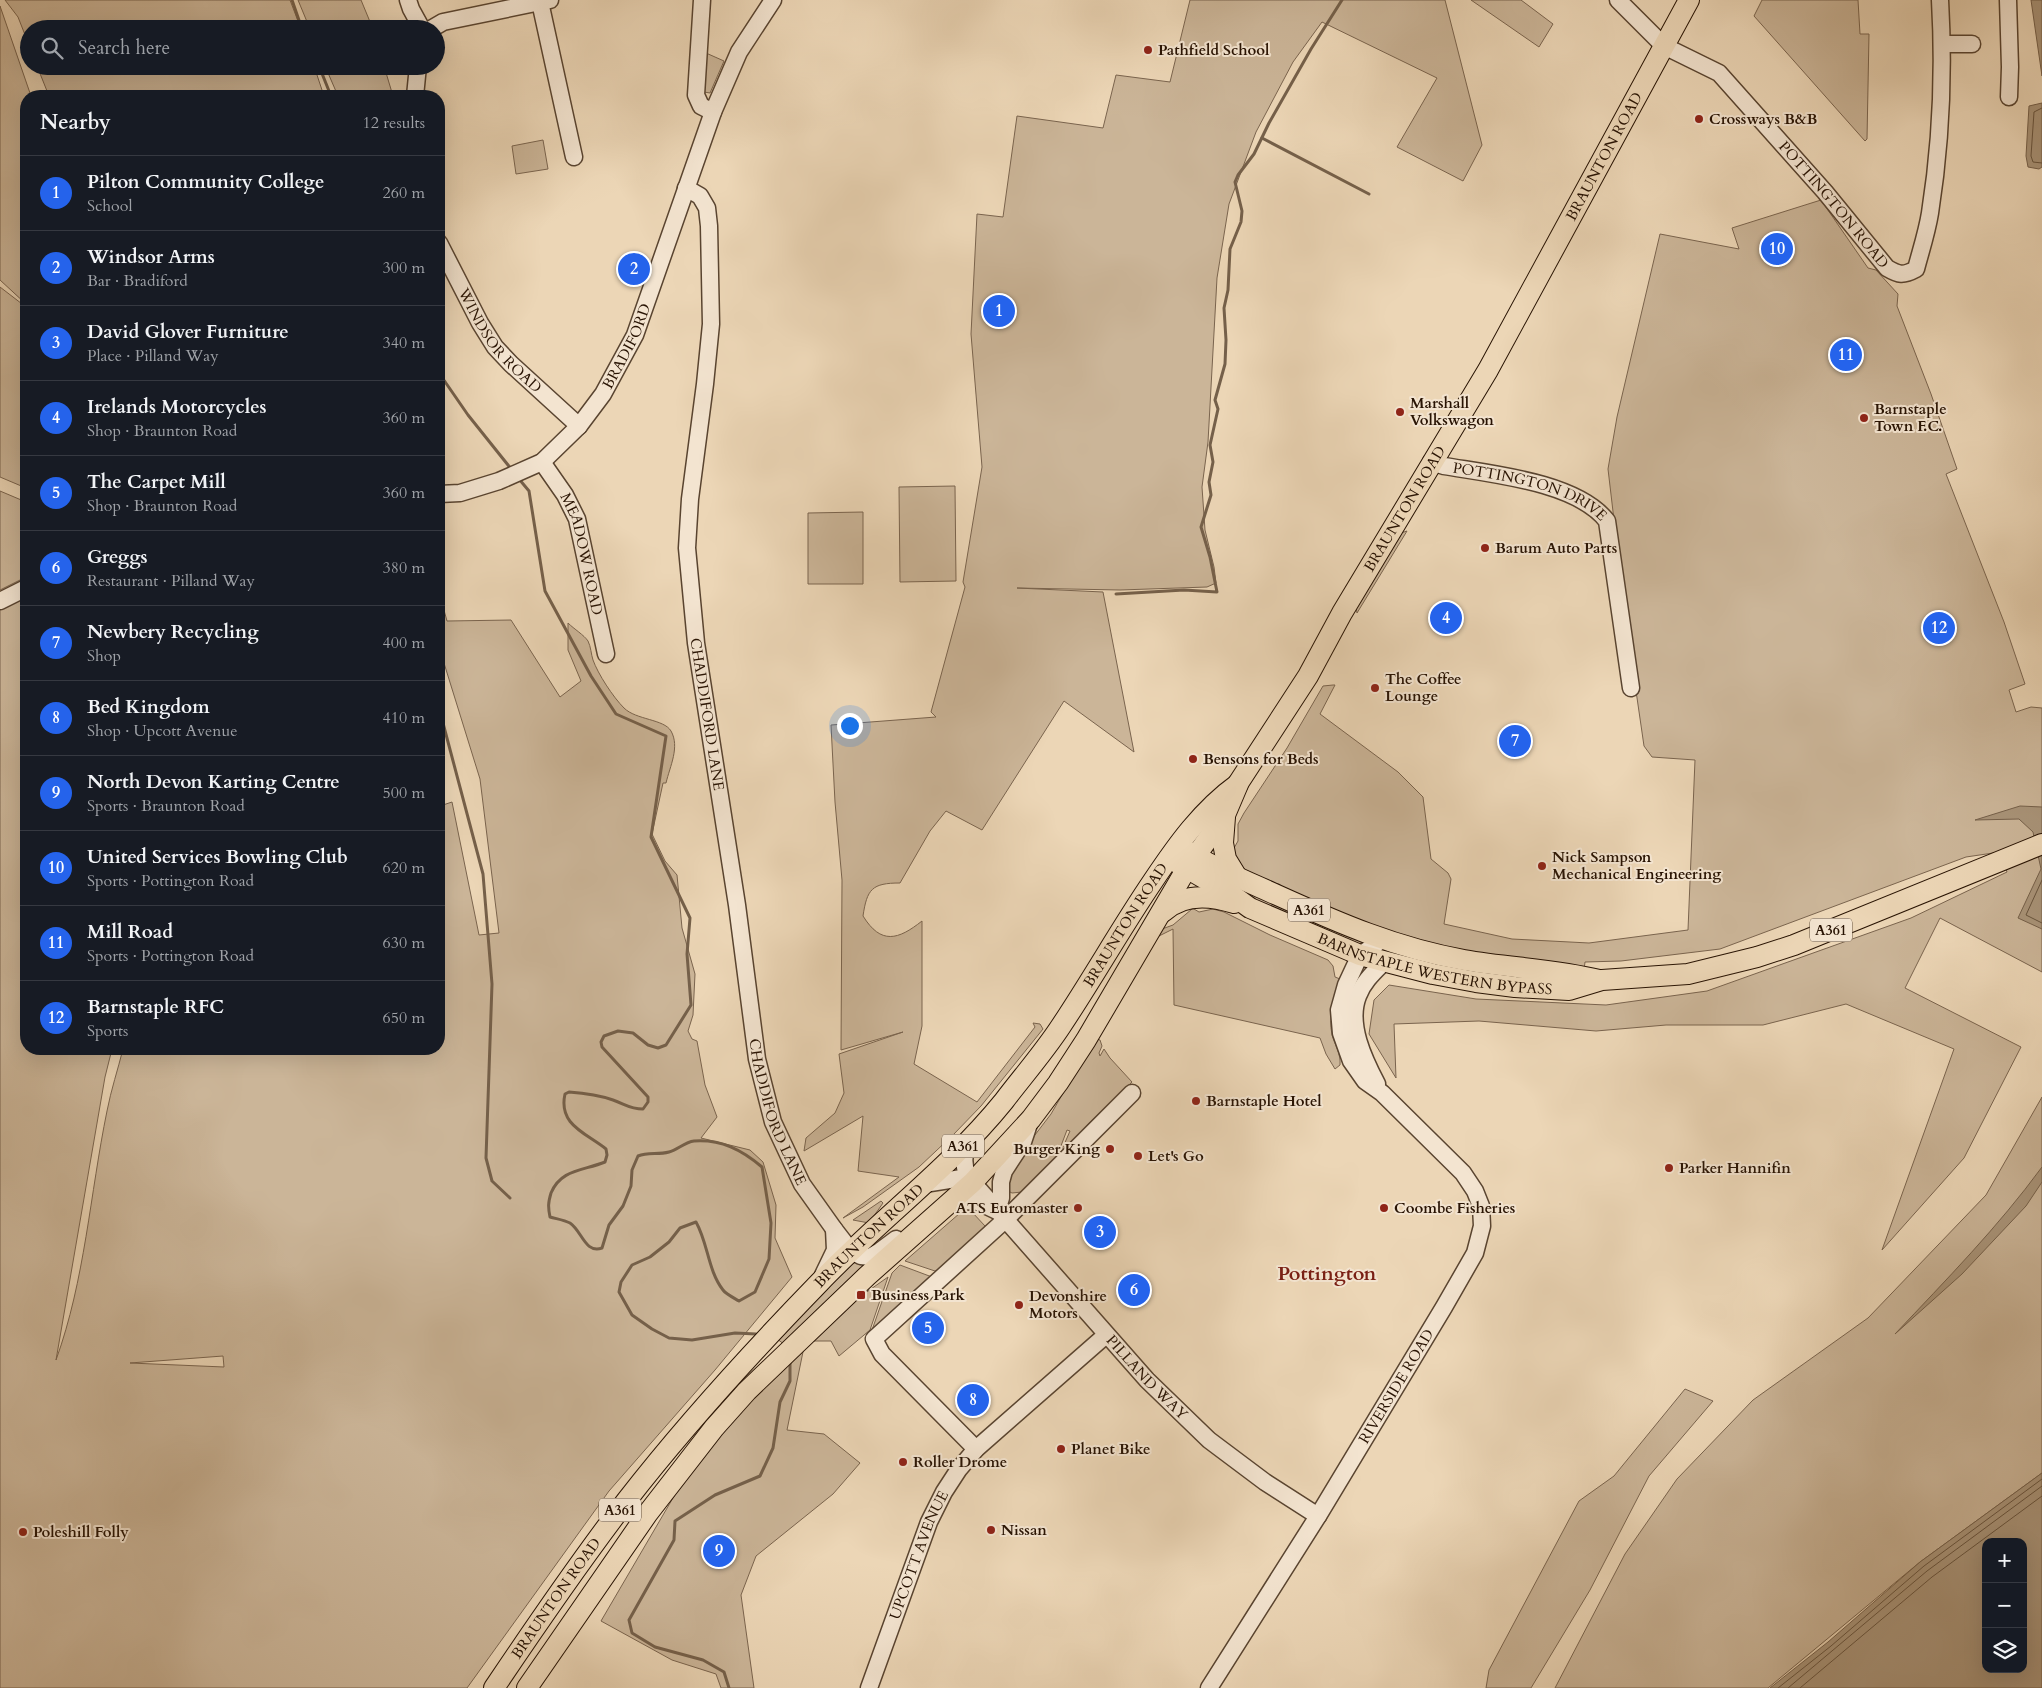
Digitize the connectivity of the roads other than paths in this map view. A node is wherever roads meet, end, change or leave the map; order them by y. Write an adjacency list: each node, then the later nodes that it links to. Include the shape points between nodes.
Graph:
1 (408, 0): 10 (street)
2 (702, 0): 18 (street, via 696,94 702,106)
3 (773, 0): 18 (street, BRADIFORD, via 739,52)
4 (1618, 0): 14 (street)
5 (1689, 0): 14 (main road, BRAUNTON ROAD)
6 (1940, 0): 12 (street)
7 (2008, 0): 17 (street)
8 (545, 1): 9 (street); 19 (street)
9 (515, 3): 11 (street)
10 (417, 20)
11 (445, 21)
12 (1942, 44): 13 (street); 14 (street, POTTINGTON ROAD, via 1930,215 1916,268 1898,275 1887,268 1825,192 1719,73)
13 (1972, 44)
14 (1664, 46): 23 (main road, BRAUNTON ROAD, via 1488,370)
15 (417, 75): 16 (street)
16 (416, 90)
17 (2009, 97)
18 (713, 112): 20 (street, BRADIFORD)
19 (574, 157)
20 (686, 188): 22 (street, BRADIFORD, via 626,354 603,394); 51 (street, CHADDIFORD LANE, via 704,201 709,226 711,324 687,527 696,643 738,905 763,1089 773,1122 802,1184)
21 (445, 255): 22 (street, WINDSOR ROAD, via 495,347)
22 (578, 426): 24 (street, BRADIFORD)
23 (1432, 462): 29 (street, POTTINGTON DRIVE, via 1545,485 1575,497 1601,513 1607,521); 30 (main road, BRAUNTON ROAD, via 1308,676)
24 (535, 465): 25 (street, BRADIFORD, via 510,478 460,493); 28 (street, MEADOW ROAD, via 565,495 577,519)
25 (445, 494)
26 (20, 591): 27 (street)
27 (0, 601)
28 (606, 654)
29 (1631, 688)
30 (1239, 782): 31 (main road, BRAUNTON ROAD); 33 (main road, BRAUNTON ROAD, via 1217,799)
31 (1225, 815): 34 (main road, BRAUNTON ROAD); 35 (main road, via 1223,843 1226,859)
32 (2042, 844): 41 (main road, BARNSTAPLE WESTERN BYPASS / A361, via 1757,956 1688,974)
33 (1172, 851): 34 (main road, BARNSTAPLE WESTERN BYPASS / A361); 45 (main road, BRAUNTON ROAD / A361, via 1060,1027)
34 (1192, 863): 35 (main road, BARNSTAPLE WESTERN BYPASS / A361); 36 (main road, BARNSTAPLE WESTERN BYPASS / A361); 37 (main road, BRAUNTON ROAD / A361)
35 (1237, 877): 38 (main road, BARNSTAPLE WESTERN BYPASS / A361)
36 (1250, 908): 37 (main road, A361, via 1210,896 1195,896 1166,908); 39 (main road, BARNSTAPLE WESTERN BYPASS / A361)
37 (1156, 918): 44 (main road, BRAUNTON ROAD / A361, via 1086,1040)
38 (1382, 940): 39 (street, RIVERSIDE ROAD); 41 (main road, BARNSTAPLE WESTERN BYPASS / A361, via 1464,960 1569,972)
39 (1360, 955): 40 (main road, BARNSTAPLE WESTERN BYPASS / A361); 43 (street, RIVERSIDE ROAD, via 1346,984 1339,1010 1341,1033 1351,1061 1365,1080)
40 (1384, 962): 41 (main road, BARNSTAPLE WESTERN BYPASS / A361, via 1515,987 1569,990); 43 (street, RIVERSIDE ROAD, via 1357,996 1355,1019 1357,1037)
41 (1602, 980)
42 (1132, 1093): 49 (street)
43 (1382, 1093): 57 (street, RIVERSIDE ROAD, via 1463,1174 1475,1191 1482,1226 1475,1253)
44 (1031, 1119): 46 (main road, BRAUNTON ROAD / A361); 49 (street, via 1023,1142 1004,1171)
45 (970, 1139): 46 (street, via 964,1162); 47 (main road, BRAUNTON ROAD / A361)
46 (970, 1180): 47 (street); 48 (main road, BRAUNTON ROAD / A361); 49 (street, PILLAND WAY)
47 (924, 1184): 52 (main road, BRAUNTON ROAD / A361)
48 (952, 1202): 49 (street, PILLAND WAY, via 976,1201); 50 (main road, BRAUNTON ROAD / A361)
49 (1001, 1215): 55 (street, PILLAND WAY); 56 (street, via 874,1339 882,1354)
50 (931, 1220): 53 (street, via 915,1223 870,1256); 59 (main road, BRAUNTON ROAD / A361, via 783,1354 714,1428 643,1521)
51 (834, 1229): 52 (street, via 850,1235); 53 (street, CHADDIFORD LANE); 54 (street, via 835,1250)
52 (869, 1235): 53 (main road, BRAUNTON ROAD / A361)
53 (851, 1251): 54 (main road, BRAUNTON ROAD / A361)
54 (820, 1281): 58 (main road, BRAUNTON ROAD / A361, via 658,1461 560,1590)
55 (1106, 1335): 56 (street, UPCOTT AVENUE); 57 (street, PILLAND WAY, via 1209,1440)
56 (976, 1450): 60 (street, UPCOTT AVENUE, via 944,1492 930,1522)
57 (1318, 1516): 61 (street, RIVERSIDE ROAD)
58 (494, 1688)
59 (527, 1688)
60 (869, 1688)
61 (1209, 1688)

